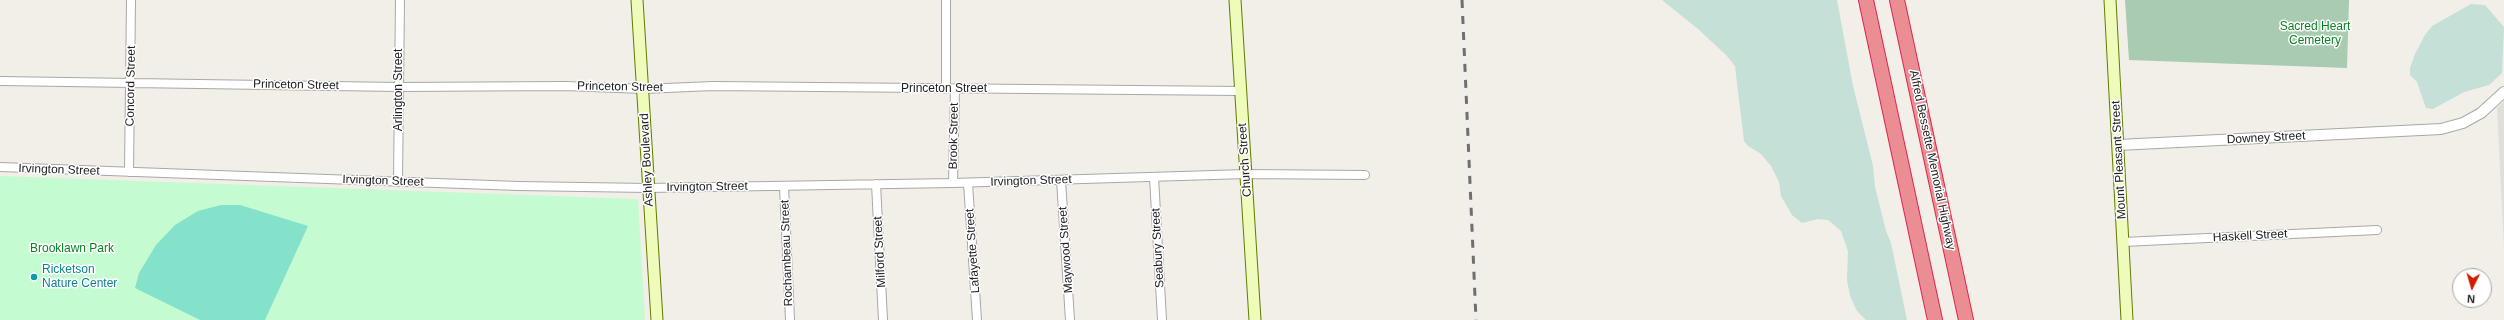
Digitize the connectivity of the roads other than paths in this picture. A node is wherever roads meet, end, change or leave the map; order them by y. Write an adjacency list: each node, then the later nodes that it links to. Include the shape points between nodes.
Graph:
1 (131, 0): 10 (street, Concord Street)
2 (400, 0): 11 (street, Arlington Street)
3 (638, 0): 12 (main road, Ashley Boulevard)
4 (946, 0): 13 (street, Brook Street)
5 (1235, 0): 14 (main road, Church Street)
6 (1866, 0): 38 (highway)
7 (1897, 0): 39 (highway, Alfred Bessette Memorial Highway)
8 (2110, 0): 16 (main road, Mount Pleasant Street)
9 (0, 81): 10 (street, Princeton Street)
10 (131, 84): 11 (street, Princeton Street); 18 (street, Concord Street)
11 (399, 86): 12 (street, Princeton Street); 23 (street, Arlington Street)
12 (643, 89): 13 (street, Princeton Street, via 713,86); 28 (main road, Ashley Boulevard)
13 (950, 89): 14 (street, Princeton Street); 24 (street, Brook Street)
14 (1240, 91): 19 (main road, Church Street)
15 (2504, 92): 16 (street, Downey Street, via 2481,113 2441,129)
16 (2118, 145): 30 (main road, Mount Pleasant Street)
17 (0, 168): 18 (street, Irvington Street)
18 (129, 172): 23 (street, Irvington Street)
19 (1246, 174): 20 (street, Irvington Street); 21 (street, Irvington Street); 37 (main road, Church Street)
20 (1365, 175)
21 (1154, 177): 22 (street, Irvington Street); 36 (street, Seabury Street)
22 (1061, 180): 25 (street, Irvington Street); 35 (street, Maywood Street)
23 (398, 181): 28 (street, Irvington Street)
24 (953, 183): 25 (street, Irvington Street); 26 (street, Irvington Street)
25 (968, 183): 34 (street, Lafayette Street)
26 (876, 184): 27 (street, Irvington Street); 33 (street, Milford Street)
27 (784, 186): 28 (street, Irvington Street); 32 (street, Rochambeau Street)
28 (648, 188): 31 (main road, Ashley Boulevard)
29 (2377, 230): 30 (street, Haskell Street)
30 (2123, 242): 40 (main road, Mount Pleasant Street)
31 (657, 320)
32 (790, 320)
33 (883, 320)
34 (977, 320)
35 (1070, 320)
36 (1162, 320)
37 (1255, 320)
38 (1935, 320)
39 (1966, 320)
40 (2127, 320)

